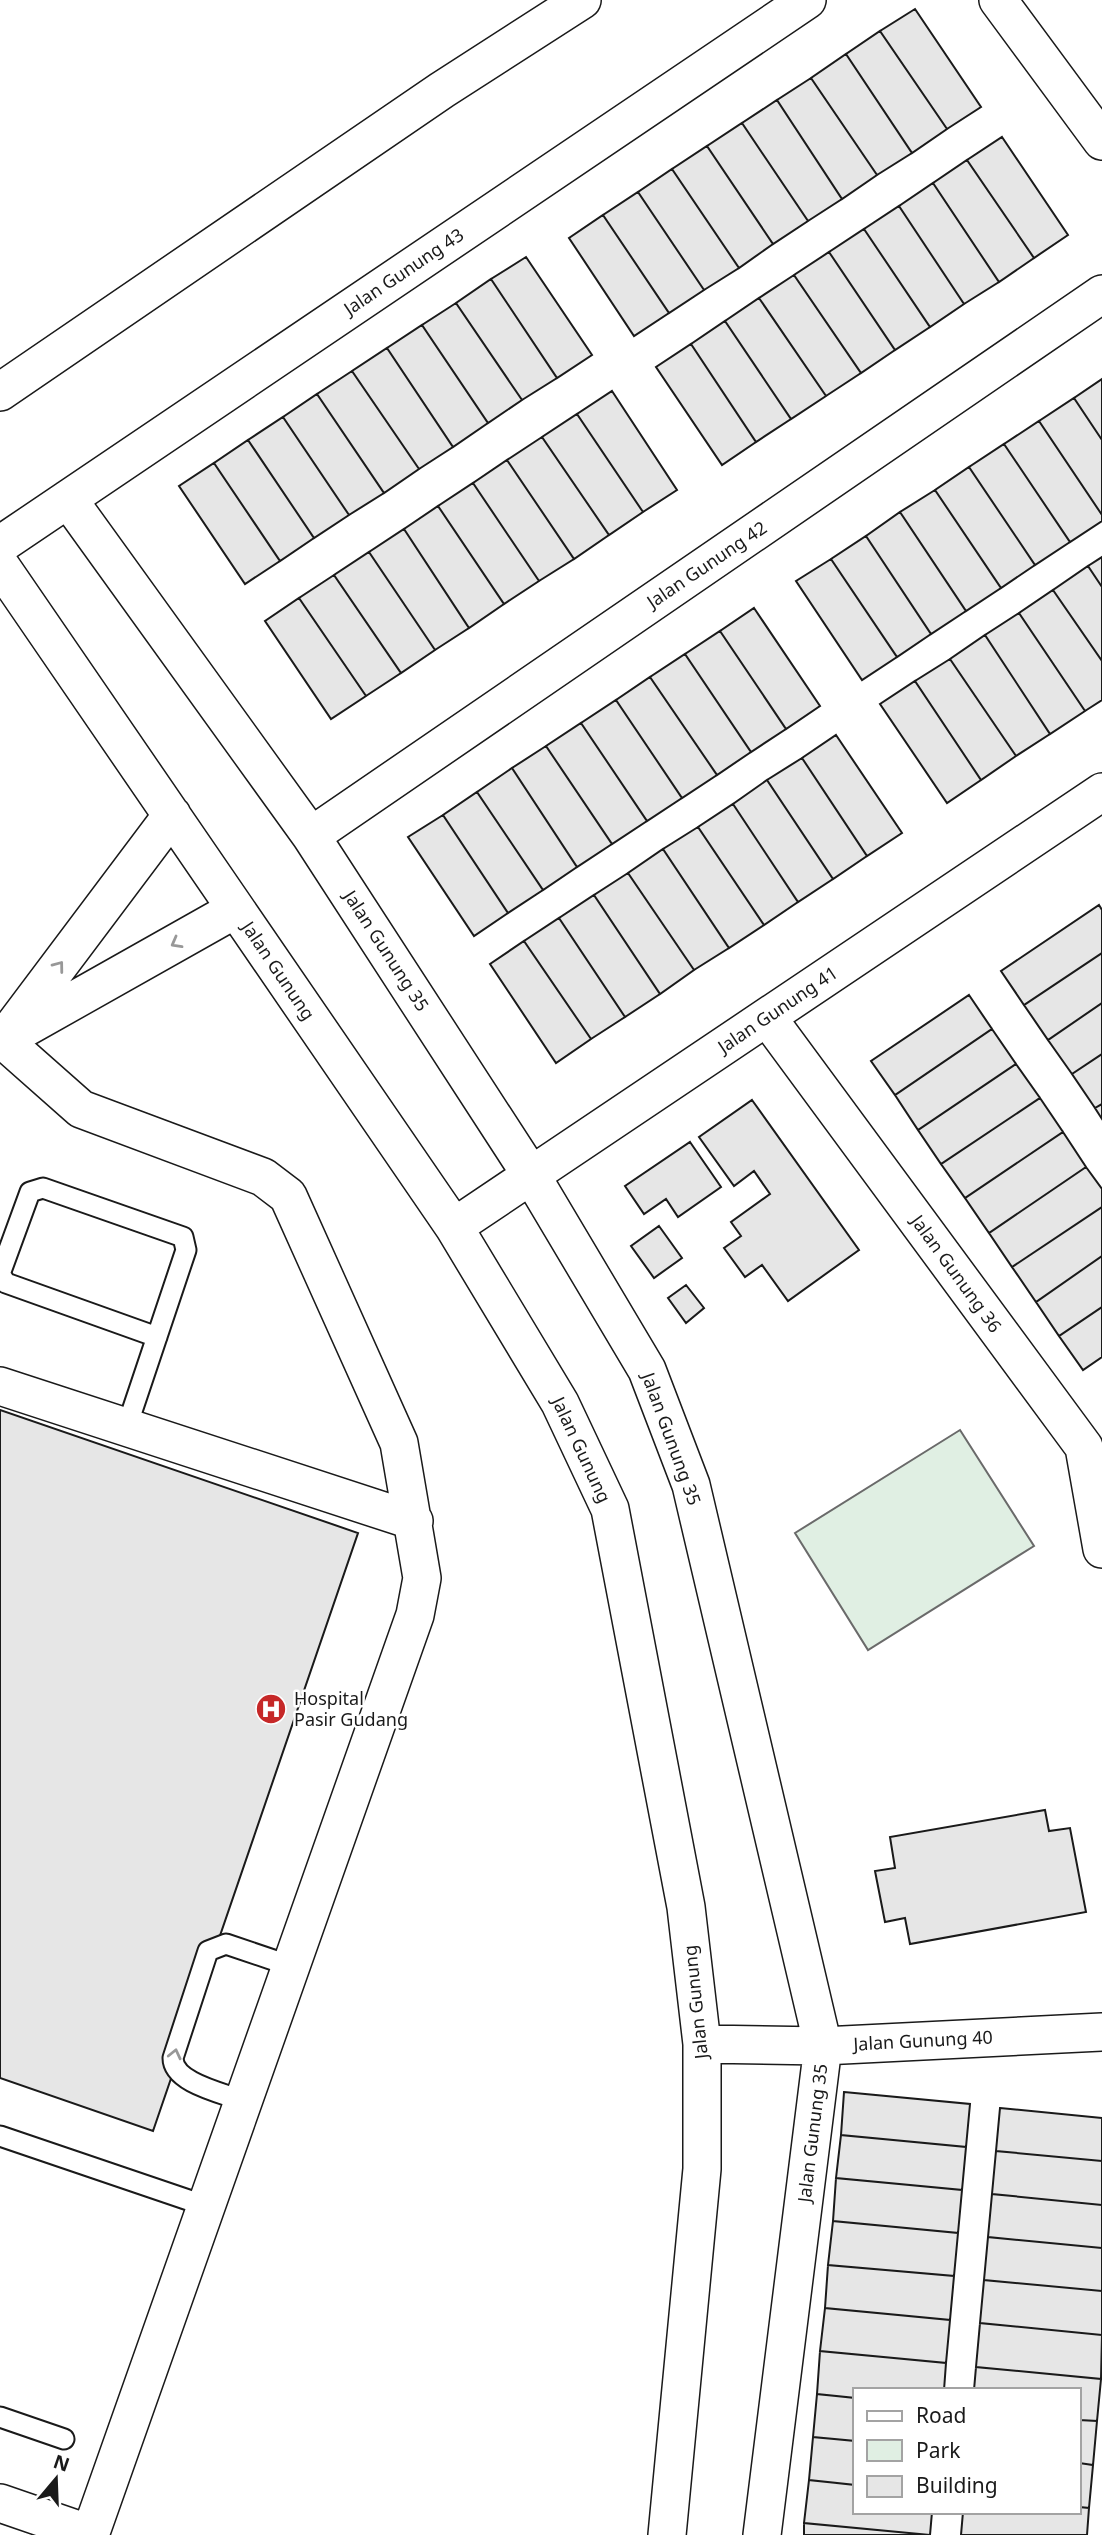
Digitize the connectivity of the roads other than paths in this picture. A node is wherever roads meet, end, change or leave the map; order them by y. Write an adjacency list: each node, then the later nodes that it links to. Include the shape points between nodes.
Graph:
1 (582, 0): 6 (street, via 442,90)
2 (807, 0): 7 (street, Jalan Gunung 43)
3 (998, 0): 4 (street)
4 (1102, 141)
5 (1102, 294): 12 (street, Jalan Gunung 42)
6 (0, 392)
7 (68, 499): 8 (street, Jalan Gunung 43); 12 (street, Jalan Gunung 35)
8 (0, 545)
9 (0, 565): 11 (street, Jalan Gunung)
10 (1100, 797): 14 (street, Jalan Gunung 41)
11 (172, 815): 13 (street, Jalan Gunung); 15 (street, one-way to 11)
12 (311, 836): 16 (street, Jalan Gunung 35)
13 (236, 909): 15 (street, one-way to 15); 17 (street, Jalan Gunung)
14 (767, 1017): 16 (street, Jalan Gunung 41); 21 (street, Jalan Gunung 36)
15 (2, 1041): 22 (street, via 81,1109 263,1177 288,1196 399,1443)
16 (531, 1175): 17 (street, Jalan Gunung 41); 27 (street, Jalan Gunung 35, via 647,1370 691,1485)
17 (454, 1227): 26 (street, Jalan Gunung, via 561,1403 610,1509 686,1908)
18 (157, 1337): 18 (lane, via 186,1250 183,1237 43,1188 30,1192 0,1273 6,1283); 20 (lane)
19 (0, 1386): 20 (street)
20 (126, 1429): 22 (street)
21 (1093, 1443): 23 (street, Jalan Gunung 36)
22 (414, 1521): 24 (street, via 422,1578 415,1615)
23 (1102, 1549)
24 (291, 1966): 28 (street); 28 (lane, one-way to 24, via 181,2077 173,2067 208,1951 226,1944)
25 (1102, 2032): 27 (street, Jalan Gunung 40)
26 (702, 2044): 27 (street, Jalan Gunung 40); 35 (street, Jalan Gunung, via 702,2169)
27 (823, 2046): 36 (street, Jalan Gunung 35)
28 (243, 2101): 30 (street)
29 (0, 2136): 30 (lane)
30 (206, 2206): 34 (street)
31 (0, 2417): 32 (lane)
32 (64, 2439)
33 (0, 2502): 34 (street)
34 (90, 2535)
35 (667, 2535)
36 (762, 2535)

